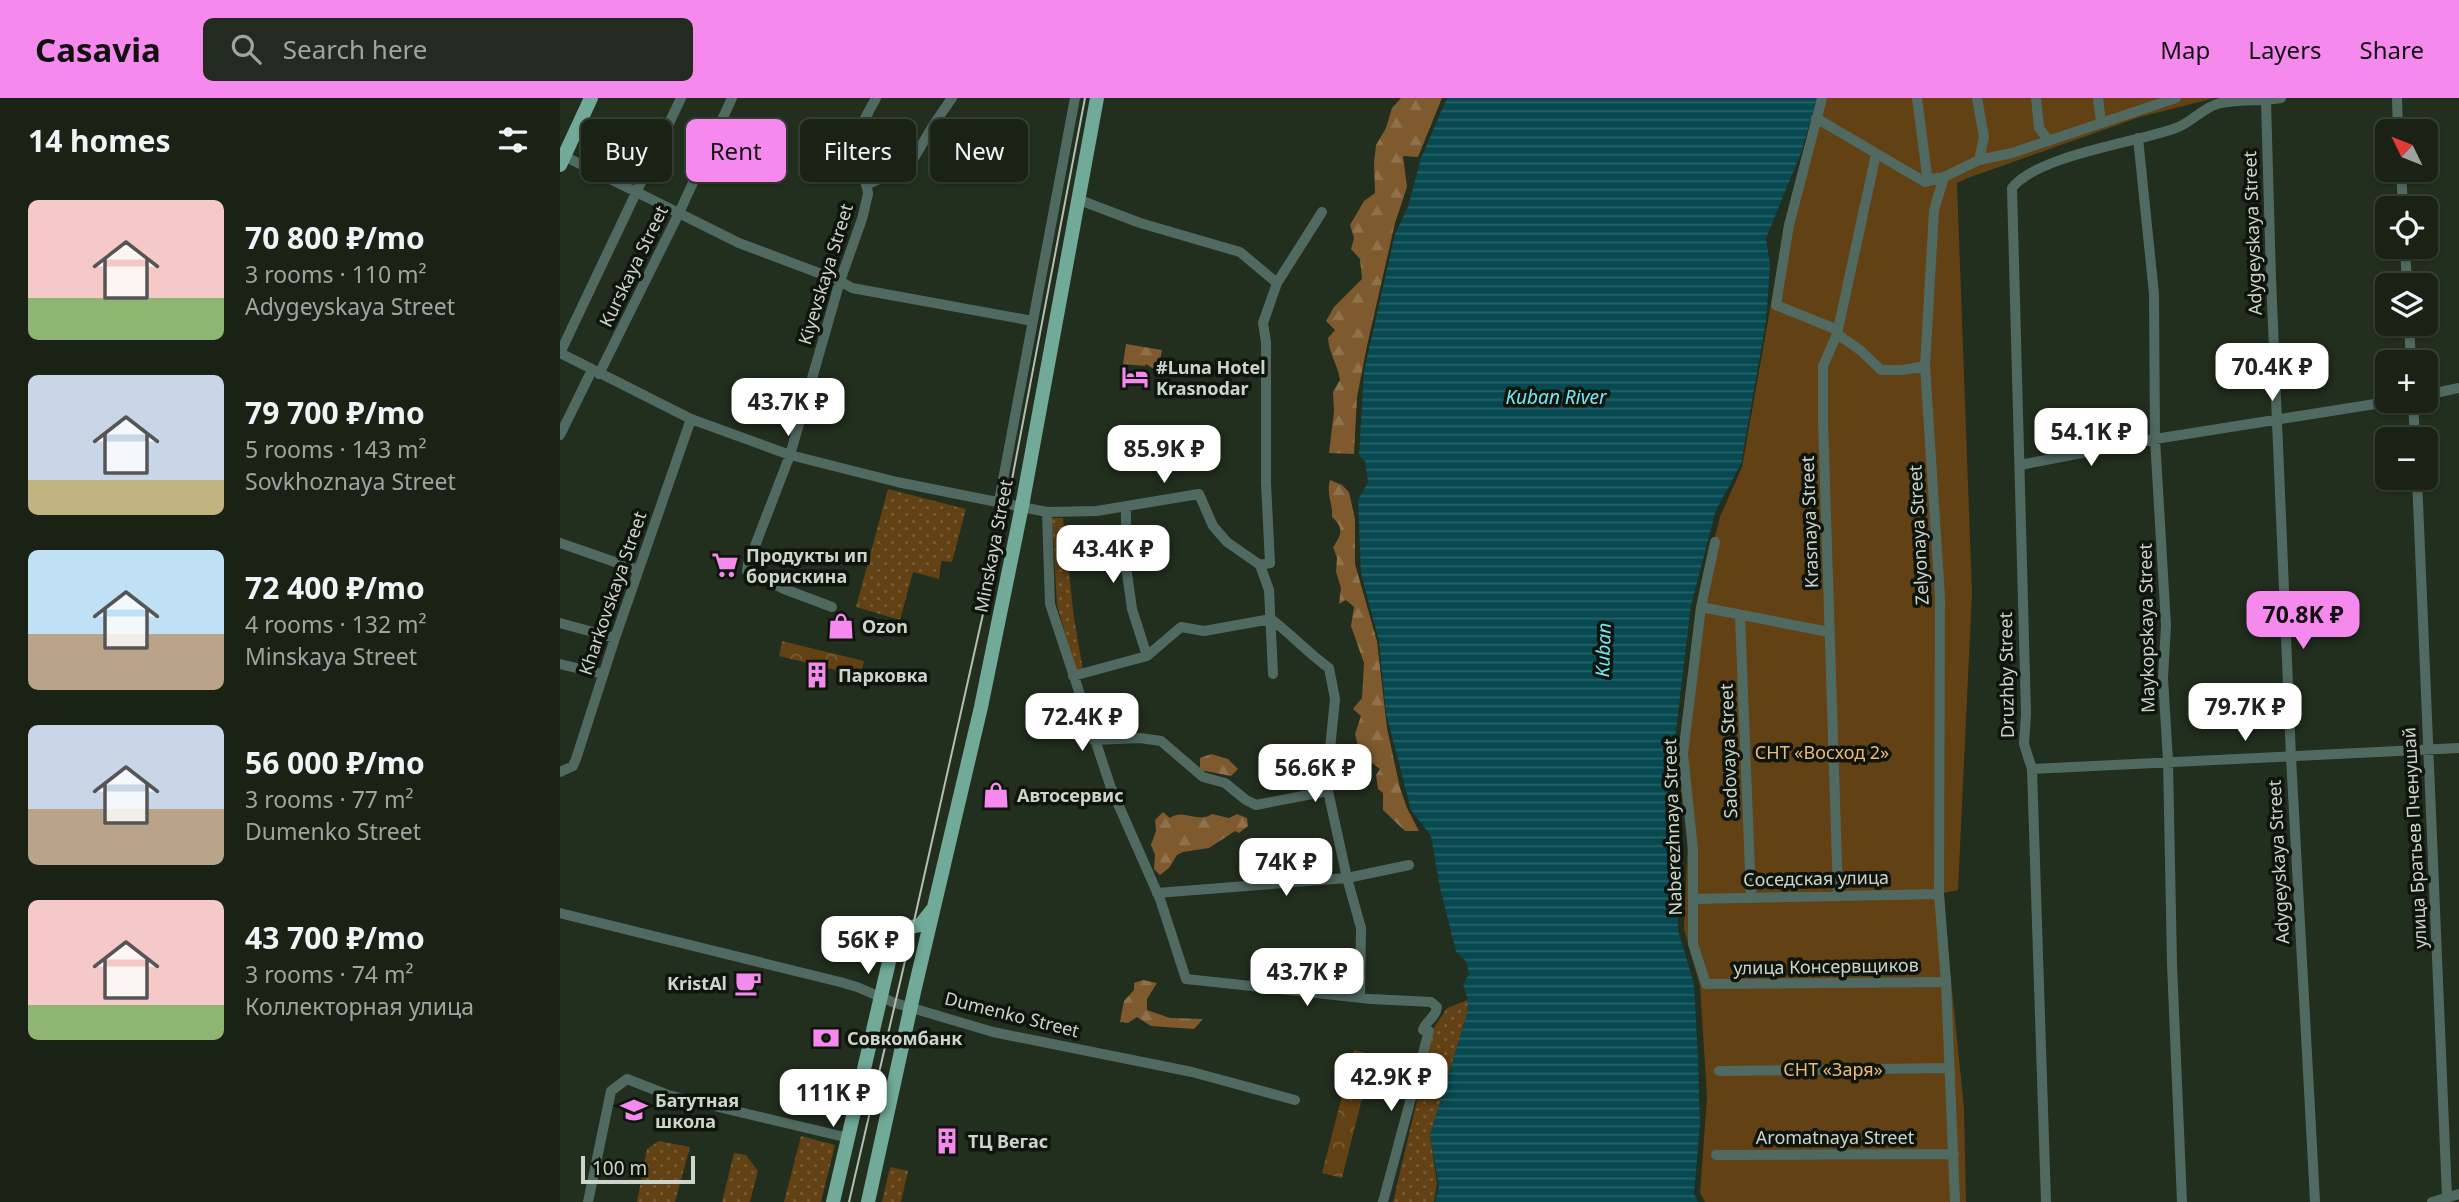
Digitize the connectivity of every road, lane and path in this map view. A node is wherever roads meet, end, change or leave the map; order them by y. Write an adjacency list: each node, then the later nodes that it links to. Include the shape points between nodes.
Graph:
1 (591, 98): 24 (main road)
2 (681, 98): 28 (street)
3 (732, 98): 31 (street, Kurskaya Street)
4 (876, 98): 27 (street, Kiyevskaya Street, via 863,122)
5 (952, 98): 27 (street, via 914,159)
6 (1075, 98): 34 (street, Minskaya Street)
7 (1097, 98): 29 (main road, Minskaya Street)
8 (1822, 98): 18 (street)
9 (1917, 98): 26 (street, via 1927,175 1931,179)
10 (1977, 98): 25 (street, via 1984,137)
11 (2036, 98): 22 (street, via 2039,128)
12 (2098, 98): 20 (street)
13 (2176, 98): 16 (street)
14 (2281, 98): 17 (street)
15 (2397, 98): 19 (street)
16 (2162, 100): 20 (street)
17 (2266, 101): 21 (street, via 2217,104 2178,128); 43 (street, Adygeyskaya Street)
18 (1816, 118): 23 (street); 35 (street, via 1789,225 1776,305)
19 (2398, 119)
20 (2101, 122): 22 (street)
21 (2138, 138): 45 (street, Maykopskaya Street, via 2154,294); 47 (street, Druzhby Street, via 2031,172 2012,188)
22 (2049, 141): 25 (street)
23 (1877, 154): 26 (street, via 1925,182); 35 (street, Krasnaya Street)
24 (562, 160): 28 (street)
25 (1979, 160): 26 (street)
26 (1944, 177): 37 (street, Zelyonaya Street, via 1934,210)
27 (866, 185): 32 (street, Kiyevskaya Street, via 862,219)
28 (637, 192): 31 (street); 36 (street)
29 (1077, 199): 33 (street, via 1240,252); 50 (main road, Minskaya Street)
30 (1322, 212): 33 (street)
31 (679, 213): 32 (street, via 739,243); 38 (street, Kurskaya Street)
32 (840, 281): 34 (street, via 852,288); 46 (street, Kiyevskaya Street)
33 (1277, 283): 55 (street, via 1263,323 1270,563)
34 (1033, 321): 49 (street, Minskaya Street)
35 (1838, 332): 37 (street, via 1881,370); 62 (street, Krasnaya Street, via 1823,366)
36 (560, 353): 38 (street)
37 (1925, 366): 81 (street, Zelyonaya Street, via 1940,597)
38 (596, 372): 42 (street); 44 (street, Kurskaya Street)
39 (2459, 388): 40 (street)
40 (2438, 392)
41 (2375, 404): 43 (street)
42 (691, 419): 46 (street); 56 (street, Kharkovskaya Street)
43 (2277, 419): 45 (street); 72 (street, Adygeyskaya Street)
44 (560, 435)
45 (2155, 439): 47 (street); 73 (street, Maykopskaya Street)
46 (790, 455): 49 (street); 57 (street, Kiyevskaya Street, via 747,571)
47 (2020, 465): 74 (street, Druzhby Street, via 2024,744)
48 (2417, 490): 71 (street, улица Братьев Пченушай)
49 (999, 501): 50 (street)
50 (1022, 506): 52 (street); 83 (main road, Minskaya Street)
51 (1126, 507): 52 (street); 55 (street, via 1199,494 1213,526); 64 (street, via 1132,609)
52 (1046, 512): 68 (street, via 1050,604)
53 (1715, 542): 58 (street, Naberezhnaya Street)
54 (560, 543): 56 (street)
55 (1260, 565): 60 (street, via 1269,590)
56 (638, 570): 63 (street, Kharkovskaya Street)
57 (832, 607)
58 (1701, 607): 59 (street); 84 (street, Naberezhnaya Street, via 1684,754)
59 (1740, 616): 62 (street); 79 (street, Sadovaya Street)
60 (1271, 619): 64 (street, via 1204,631 1181,627); 67 (street); 76 (street, via 1329,668 1335,699)
61 (560, 623): 63 (street)
62 (1829, 632): 82 (street, Krasnaya Street)
63 (615, 638): 66 (street, Kharkovskaya Street)
64 (1147, 656): 68 (street)
65 (560, 664): 66 (street)
66 (603, 674): 75 (street, Kharkovskaya Street, via 573,766)
67 (1273, 674)
68 (1073, 676): 69 (street)
69 (1094, 740): 76 (street, via 1161,741 1203,777 1225,783 1256,805); 80 (street)
70 (2459, 748): 71 (street)
71 (2427, 750): 72 (street); 100 (street, улица Братьев Пченушай)
72 (2291, 757): 73 (street); 108 (street, Adygeyskaya Street)
73 (2168, 761): 74 (street); 107 (street, Maykopskaya Street)
74 (2032, 769): 106 (street, Druzhby Street)
75 (560, 772)
76 (1328, 791): 78 (street)
77 (1409, 866): 78 (street)
78 (1347, 878): 80 (street); 91 (street, via 1361,928)
79 (1751, 891): 82 (street, Соседская улица); 84 (street, Соседская улица)
80 (1157, 893): 91 (street, via 1186,979)
81 (1939, 894): 82 (street, Соседская улица); 88 (street, Zelyonaya Street)
82 (1838, 896)
83 (937, 899): 86 (main road, via 923,923); 87 (main road, Minskaya Street)
84 (1694, 899): 89 (street, Naberezhnaya Street, via 1693,944)
85 (560, 913): 90 (street, Dumenko Street, via 839,982)
86 (913, 927): 87 (main road, via 923,941); 90 (main road, via 895,936)
87 (922, 960): 92 (main road, Minskaya Street)
88 (1946, 982): 89 (street, улица Консервщиков); 93 (street, Zelyonaya Street)
89 (1706, 984)
90 (882, 997): 92 (street, Dumenko Street); 96 (main road)
91 (1360, 998): 104 (street, via 1431,1002 1437,1007 1423,1030 1429,1031)
92 (911, 1007): 95 (street, Dumenko Street, via 993,1032 1192,1072); 103 (main road, Minskaya Street)
93 (1949, 1068): 94 (street); 97 (street, Zelyonaya Street)
94 (1719, 1071)
95 (1295, 1100)
96 (849, 1138): 101 (street, via 668,1095 627,1079 611,1091); 102 (main road)
97 (1954, 1154): 98 (street, Aromatnaya Street); 105 (street, Zelyonaya Street)
98 (1716, 1155)
99 (2459, 1194): 100 (street)
100 (2439, 1200)
101 (588, 1202)
102 (833, 1202)
103 (868, 1202)
104 (1383, 1202)
105 (1955, 1202)
106 (2046, 1202)
107 (2182, 1202)
108 (2315, 1202)

